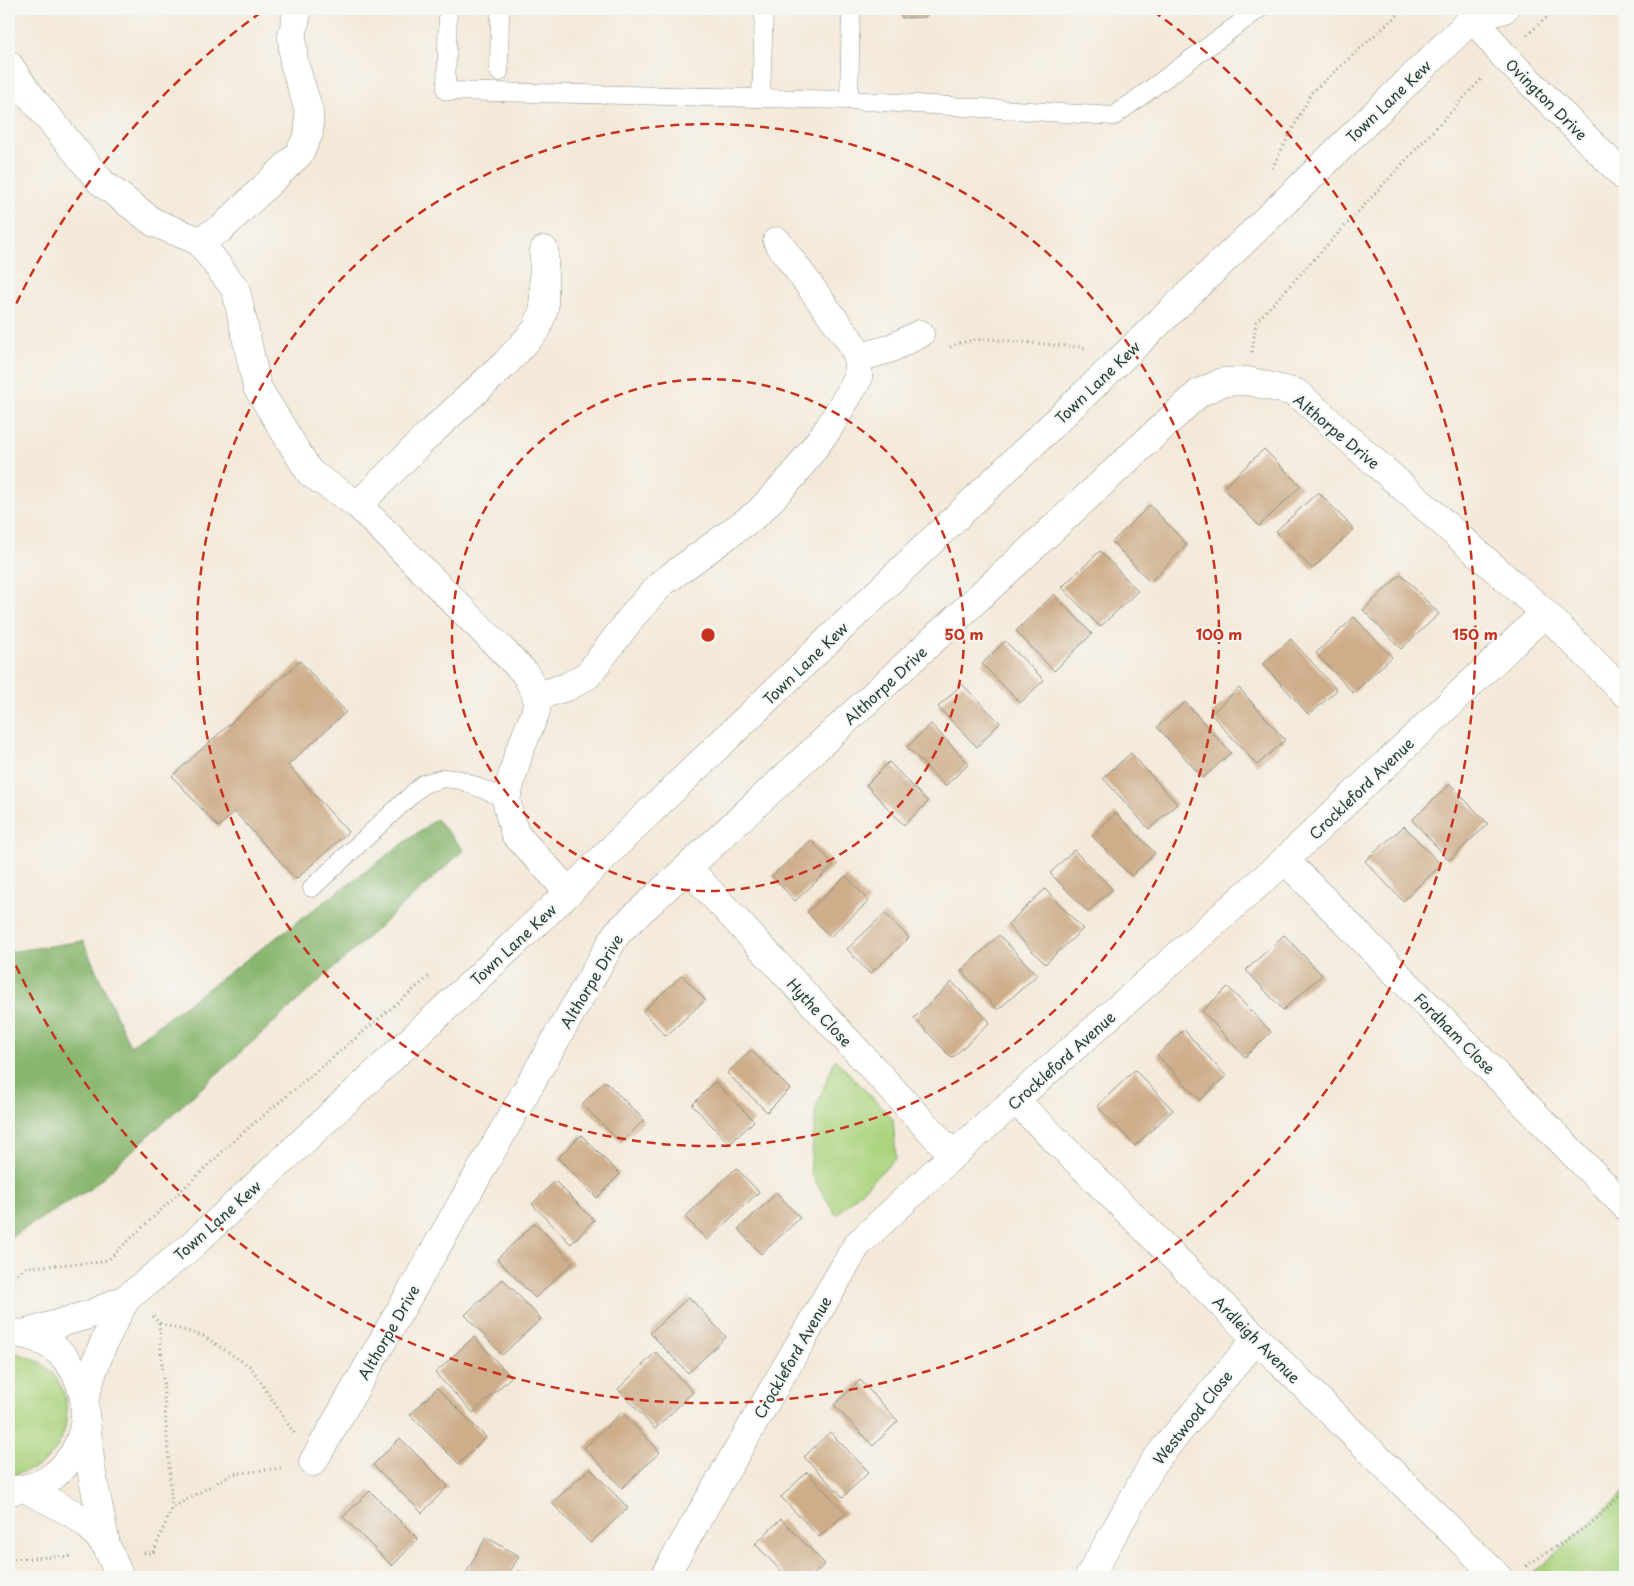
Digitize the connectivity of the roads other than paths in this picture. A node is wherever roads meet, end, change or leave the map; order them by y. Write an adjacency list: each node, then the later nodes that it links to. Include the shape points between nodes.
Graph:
1 (298, 9): 14 (street, via 292,36 294,63 309,111 309,133 299,154 222,228)
2 (448, 9): 11 (lane, via 446,91)
3 (500, 9): 10 (lane)
4 (764, 9): 11 (lane)
5 (851, 9): 12 (lane)
6 (1259, 9): 12 (lane, via 1114,116)
7 (1504, 9): 8 (street, Town Lane Kew)
8 (1475, 13): 13 (street, Ovington Drive, via 1503,55); 27 (street, Town Lane Kew, via 1299,188)
9 (9, 65): 14 (street, via 28,94 101,182 153,222)
10 (498, 72)
11 (761, 98): 12 (lane)
12 (849, 100)
13 (1625, 177)
14 (199, 241): 19 (street, via 236,290 257,387 310,474)
15 (777, 241): 18 (street, via 853,345)
16 (544, 250): 19 (street, via 544,308 537,329)
17 (920, 334): 18 (street, via 889,349)
18 (858, 358): 22 (street, via 858,379 828,429 793,476 758,513 662,584 634,614 588,675 567,687)
19 (358, 506): 22 (street, via 525,672)
20 (1545, 613): 21 (street, Althorpe Drive); 24 (street, Crockleford Avenue); 25 (street, Althorpe Drive, via 1297,393 1248,382 1223,382 1199,393)
21 (1625, 693)
22 (537, 696): 23 (street, via 536,711 519,752)
23 (506, 798): 26 (lane, via 461,780 444,778 423,784); 27 (street, via 515,834)
24 (1285, 860): 28 (street, Crockleford Avenue); 30 (street, Fordham Close)
25 (688, 868): 29 (street, Hythe Close); 35 (street, Althorpe Drive, via 617,933)
26 (312, 888)
27 (569, 892): 31 (street, Town Lane Kew, via 189,1248)
28 (1016, 1101): 29 (street, Crockleford Avenue); 33 (street, Ardleigh Avenue)
29 (953, 1156): 39 (street, Crockleford Avenue, via 857,1244)
30 (1625, 1206)
31 (127, 1298): 32 (street, Town Lane Kew, via 91,1314); 34 (street, Town Lane Kew, via 93,1366)
32 (14, 1333): 34 (street, via 45,1342 64,1356 78,1376)
33 (1257, 1338): 40 (street, Westwood Close, via 1155,1460); 41 (street, Ardleigh Avenue)
34 (85, 1409): 36 (street, Town Lane Kew, via 79,1444 66,1465 48,1480); 37 (street, via 91,1468)
35 (313, 1462)
36 (17, 1490): 37 (street, via 72,1513)
37 (106, 1544): 38 (street)
38 (120, 1577)
39 (664, 1577)
40 (1089, 1577)
41 (1498, 1577)

